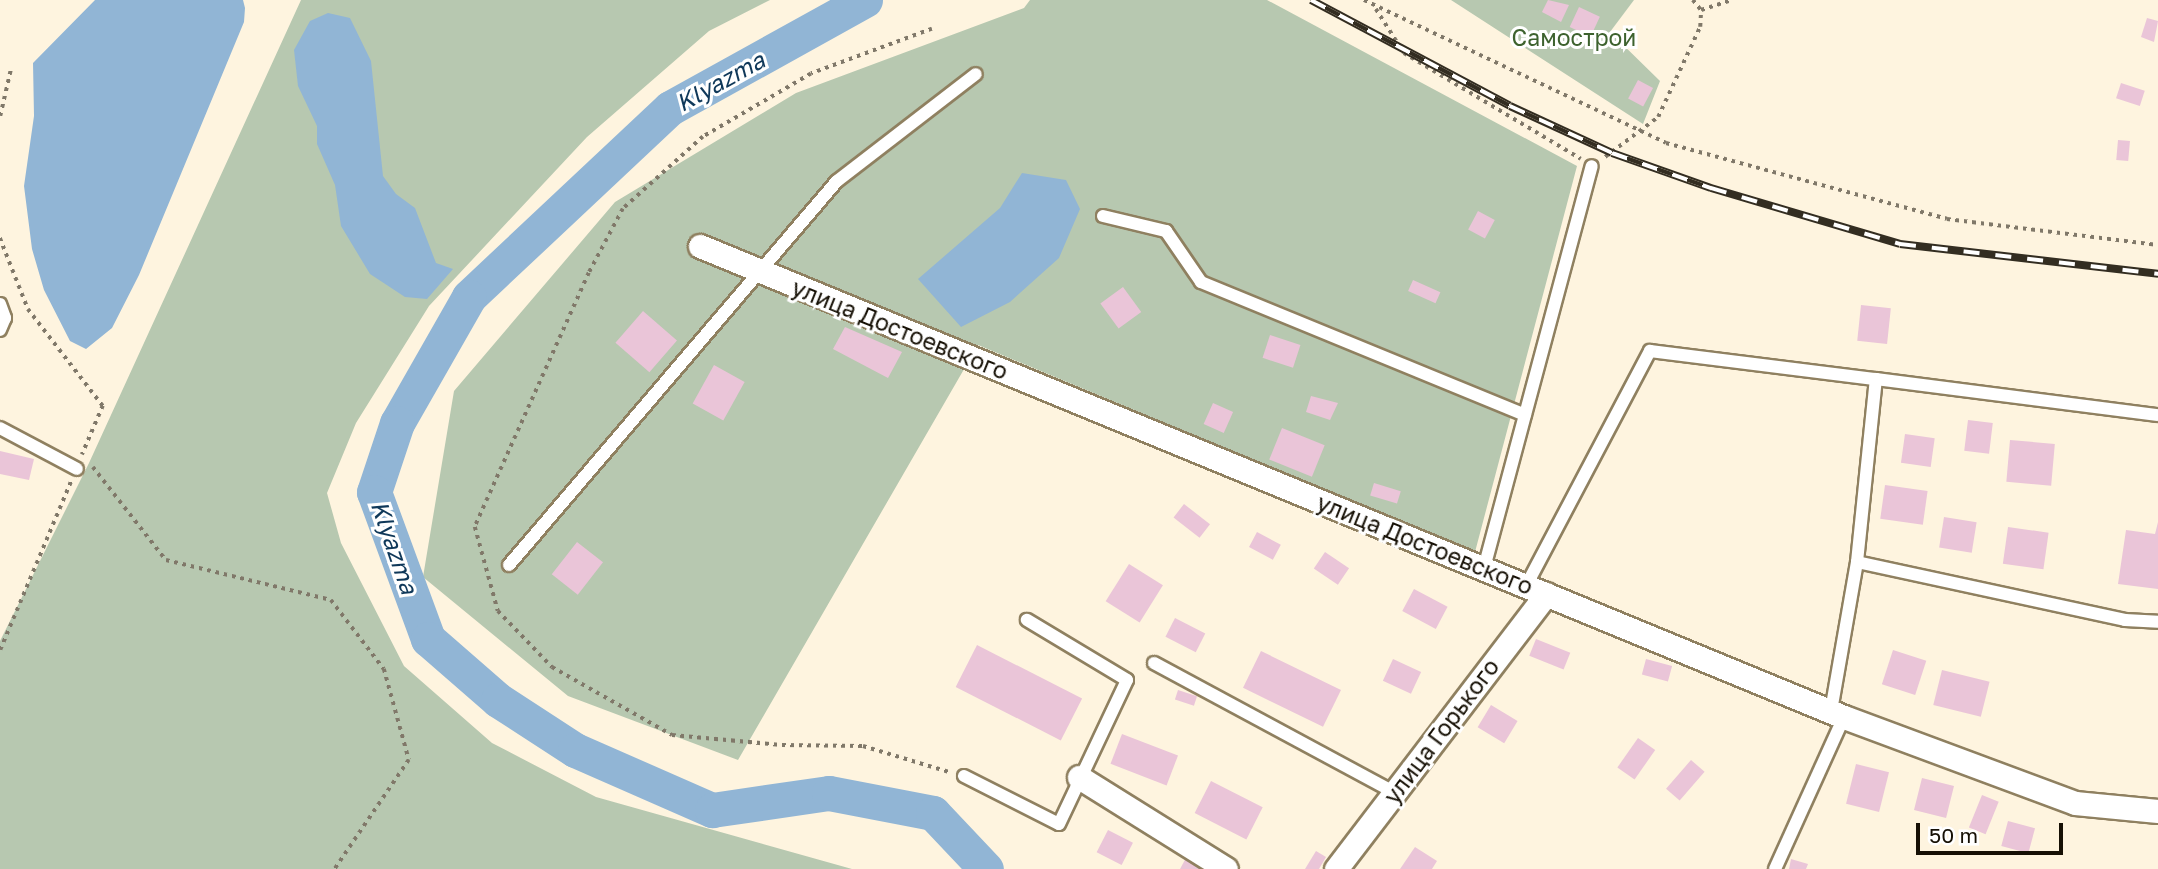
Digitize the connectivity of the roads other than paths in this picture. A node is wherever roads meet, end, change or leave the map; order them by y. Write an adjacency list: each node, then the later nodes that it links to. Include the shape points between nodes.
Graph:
1 (976, 74): 5 (lane, via 837,181)
2 (1592, 166): 9 (lane)
3 (1103, 216): 9 (lane, via 1166,230 1201,282)
4 (700, 246): 5 (street, улица Достоевского)
5 (758, 270): 14 (lane); 15 (street, улица Достоевского)
6 (0, 304): 7 (lane, via 5,318)
7 (0, 330)
8 (1876, 379): 10 (lane); 13 (lane); 16 (lane, via 1650,351)
9 (1525, 415): 15 (lane)
10 (2158, 415)
11 (0, 428): 12 (lane)
12 (77, 469)
13 (1857, 562): 18 (lane, via 2125,620); 20 (lane)
14 (509, 565)
15 (1484, 568): 16 (street, улица Достоевского)
16 (1536, 590): 20 (street, улица Достоевского); 23 (street, улица Горького)
17 (1027, 620): 22 (lane, via 1127,680)
18 (2158, 622)
19 (1154, 663): 23 (lane)
20 (1838, 714): 24 (street, улица Достоевского, via 2075,803); 27 (lane)
21 (964, 776): 22 (lane, via 1059,824)
22 (1079, 778): 25 (street)
23 (1394, 792): 26 (street, улица Горького)
24 (2158, 811)
25 (1226, 869)
26 (1336, 869)
27 (1775, 869)

